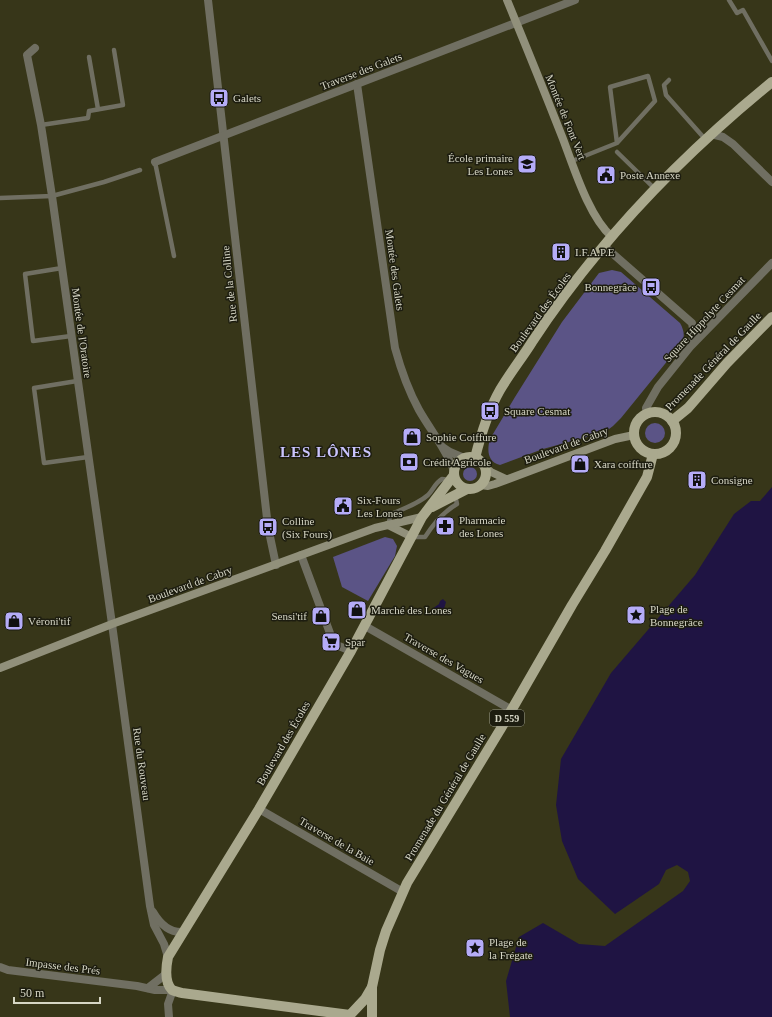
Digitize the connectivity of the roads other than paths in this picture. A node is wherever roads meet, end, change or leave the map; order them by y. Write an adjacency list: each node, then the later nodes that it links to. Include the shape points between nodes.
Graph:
1 (208, 0): 15 (street, Rue de la Colline)
2 (507, 0): 5 (street, Montée de Font Vert)
3 (575, 0): 5 (street, Traverse des Galets)
4 (729, 0): 9 (lane, via 737,13 743,10)
5 (516, 22): 12 (street, Traverse des Galets); 19 (street, Montée de Font Vert)
6 (35, 48): 14 (street, Montée de l'Oratoire, via 27,56)
7 (114, 50): 13 (lane, via 123,105)
8 (89, 56): 13 (lane)
9 (772, 61)
10 (669, 80): 16 (lane, via 664,85 666,95)
11 (772, 82): 16 (main road, Boulevard des Écoles)
12 (356, 84): 15 (street, Traverse des Galets); 38 (street, Montée des Galets, via 395,348 408,389)
13 (98, 109): 14 (lane, via 89,111 88,118)
14 (40, 125): 24 (street, Montée de l'Oratoire)
15 (223, 137): 20 (street, Traverse des Galets); 54 (street, Rue de la Colline, via 268,527)
16 (708, 137): 22 (street, via 723,137 733,144); 23 (main road, Boulevard des Écoles)
17 (617, 143): 17 (lane, via 655,101 648,76 610,87); 19 (lane)
18 (617, 152): 23 (lane)
19 (572, 161): 26 (street, Montée de Font Vert, via 595,216)
20 (155, 162): 28 (lane)
21 (140, 170): 24 (lane)
22 (772, 182)
23 (655, 189): 26 (main road, Boulevard des Écoles)
24 (52, 196): 25 (lane); 30 (street, Montée de l'Oratoire)
25 (0, 198)
26 (612, 237): 27 (main road, Boulevard des Écoles)
27 (604, 246): 33 (street, via 692,324 694,334); 42 (main road, Boulevard des Écoles, via 552,312 500,390 483,430)
28 (174, 256)
29 (772, 264): 33 (street, Square Hippolyte Cesmat)
30 (62, 268): 32 (street, Montée de l'Oratoire); 32 (lane, via 25,274 33,341)
31 (772, 318): 36 (main road, Promenade Général de Gaulle, via 688,408)
32 (71, 336): 34 (street, Montée de l'Oratoire)
33 (690, 347): 35 (street, Square Hippolyte Cesmat, via 655,392 646,408)
34 (77, 381): 40 (street, Montée de l'Oratoire); 40 (lane, via 34,388 44,463)
35 (647, 414): 36 (main road, via 663,414); 37 (main road, via 637,422)
36 (672, 421): 39 (main road, via 675,428 674,442 665,451)
37 (634, 435): 39 (main road, via 642,450); 45 (street, Boulevard de Cabry, via 615,439)
38 (444, 448): 41 (street, Montée des Galets); 44 (street, Montée des Galets)
39 (653, 454): 59 (main road, Promenade du Général de Gaulle / D 559, via 642,487)
40 (88, 456): 55 (street, Montée de l'Oratoire)
41 (464, 458): 42 (main road); 44 (main road, via 457,463)
42 (475, 458): 43 (main road)
43 (485, 467): 45 (street); 46 (main road, via 486,477)
44 (452, 476): 47 (main road, via 458,484); 49 (main road, Boulevard des Écoles); 51 (lane, via 438,481 428,495 419,501 391,514)
45 (506, 479): 46 (street, Boulevard de Cabry, via 488,486)
46 (481, 485): 47 (main road, via 472,490)
47 (467, 489): 48 (main road, Boulevard des Écoles)
48 (455, 494): 49 (main road, Boulevard des Écoles); 52 (lane, via 457,504 441,516 425,537)
49 (430, 508): 50 (main road, Boulevard des Écoles)
50 (422, 517): 51 (street, Boulevard de Cabry); 52 (main road, Boulevard des Écoles)
51 (388, 525): 52 (street); 53 (street, Boulevard de Cabry)
52 (412, 537): 56 (main road, Boulevard des Écoles)
53 (301, 555): 54 (street, Boulevard de Cabry); 57 (street, via 334,644)
54 (276, 565): 55 (street, Boulevard de Cabry)
55 (112, 624): 58 (street, Boulevard de Cabry); 62 (street, Rue du Rouveau)
56 (365, 626): 57 (main road, Boulevard des Écoles); 59 (street, Traverse des Vagues)
57 (351, 651): 60 (main road, Boulevard des Écoles)
58 (0, 668)
59 (512, 710): 61 (main road, Promenade du Général de Gaulle / D 559)
60 (259, 809): 61 (street, Traverse de la Baie); 63 (main road, Boulevard des Écoles)
61 (403, 892): 67 (main road, Promenade du Général de Gaulle / D 559, via 386,931)
62 (150, 906): 63 (street, Rue du Rouveau, via 166,928 176,933); 64 (street, Rue du Rouveau, via 154,925)
63 (183, 932): 64 (main road, Boulevard des Écoles)
64 (168, 957): 66 (main road, Boulevard des Écoles)
65 (0, 967): 68 (street, Impasse des Prés)
66 (166, 974): 68 (street); 69 (main road)
67 (372, 987): 70 (main road); 72 (main road, Promenade du Général de Gaulle / D 559)
68 (148, 988): 69 (street, Impasse des Prés)
69 (173, 990): 70 (main road); 71 (street, via 168,1004)
70 (351, 1016)
71 (169, 1017)
72 (372, 1017)

